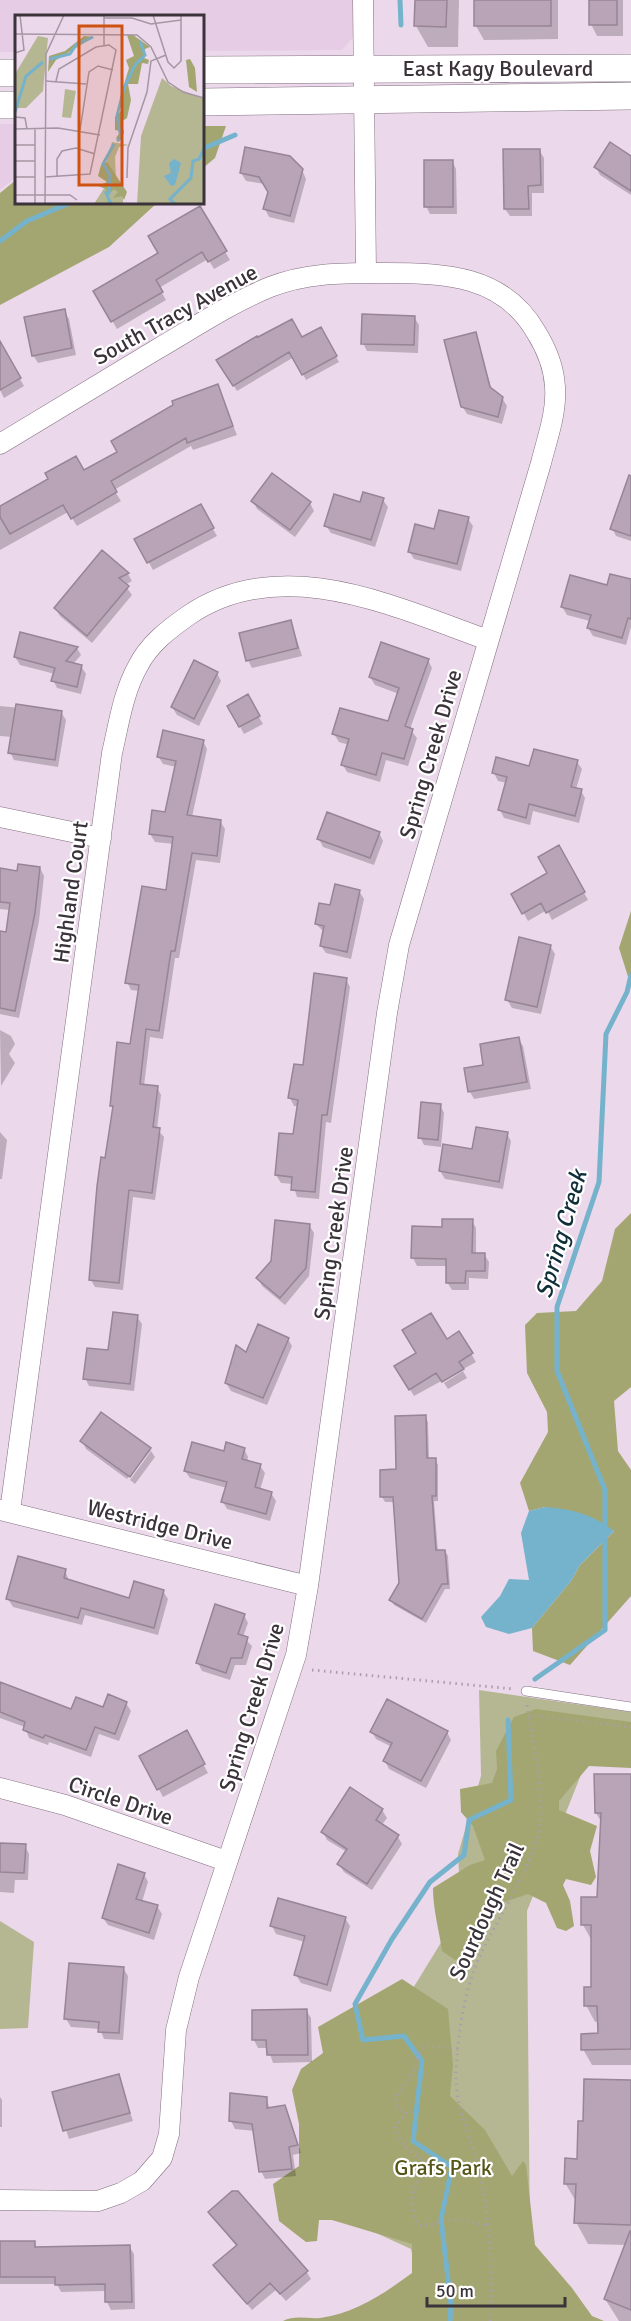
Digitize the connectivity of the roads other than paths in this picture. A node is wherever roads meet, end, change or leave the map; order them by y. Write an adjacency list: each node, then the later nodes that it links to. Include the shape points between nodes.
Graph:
1 (363, 0): 3 (street)
2 (631, 68): 3 (main road, East Kagy Boulevard)
3 (364, 69): 4 (main road, East Kagy Boulevard); 6 (street)
4 (204, 70)
5 (631, 96): 6 (main road, East Kagy Boulevard)
6 (364, 100): 7 (main road, East Kagy Boulevard); 8 (street)
7 (204, 102)
8 (366, 273): 9 (street, South Tracy Avenue, via 316,274 247,297); 10 (street, Spring Creek Drive, via 437,273 495,289 531,322 551,365 555,388 551,421)
9 (0, 444)
10 (488, 640): 12 (street, Highland Court, via 385,604 315,587 260,587 210,603 177,623 149,648 130,681 112,753); 14 (street, Spring Creek Drive, via 399,945)
11 (0, 817): 12 (street)
12 (101, 838): 13 (street, Highland Court)
13 (5, 1511): 14 (street, Westridge Drive)
14 (308, 1586): 18 (street, Spring Creek Drive, via 292,1668)
15 (526, 1691): 16 (lane)
16 (631, 1707)
17 (0, 1788): 18 (street, Circle Drive, via 65,1805)
18 (226, 1862): 19 (street, Spring Creek Drive, via 176,2030 169,2134 162,2158 142,2181 98,2201)
19 (0, 2200)

